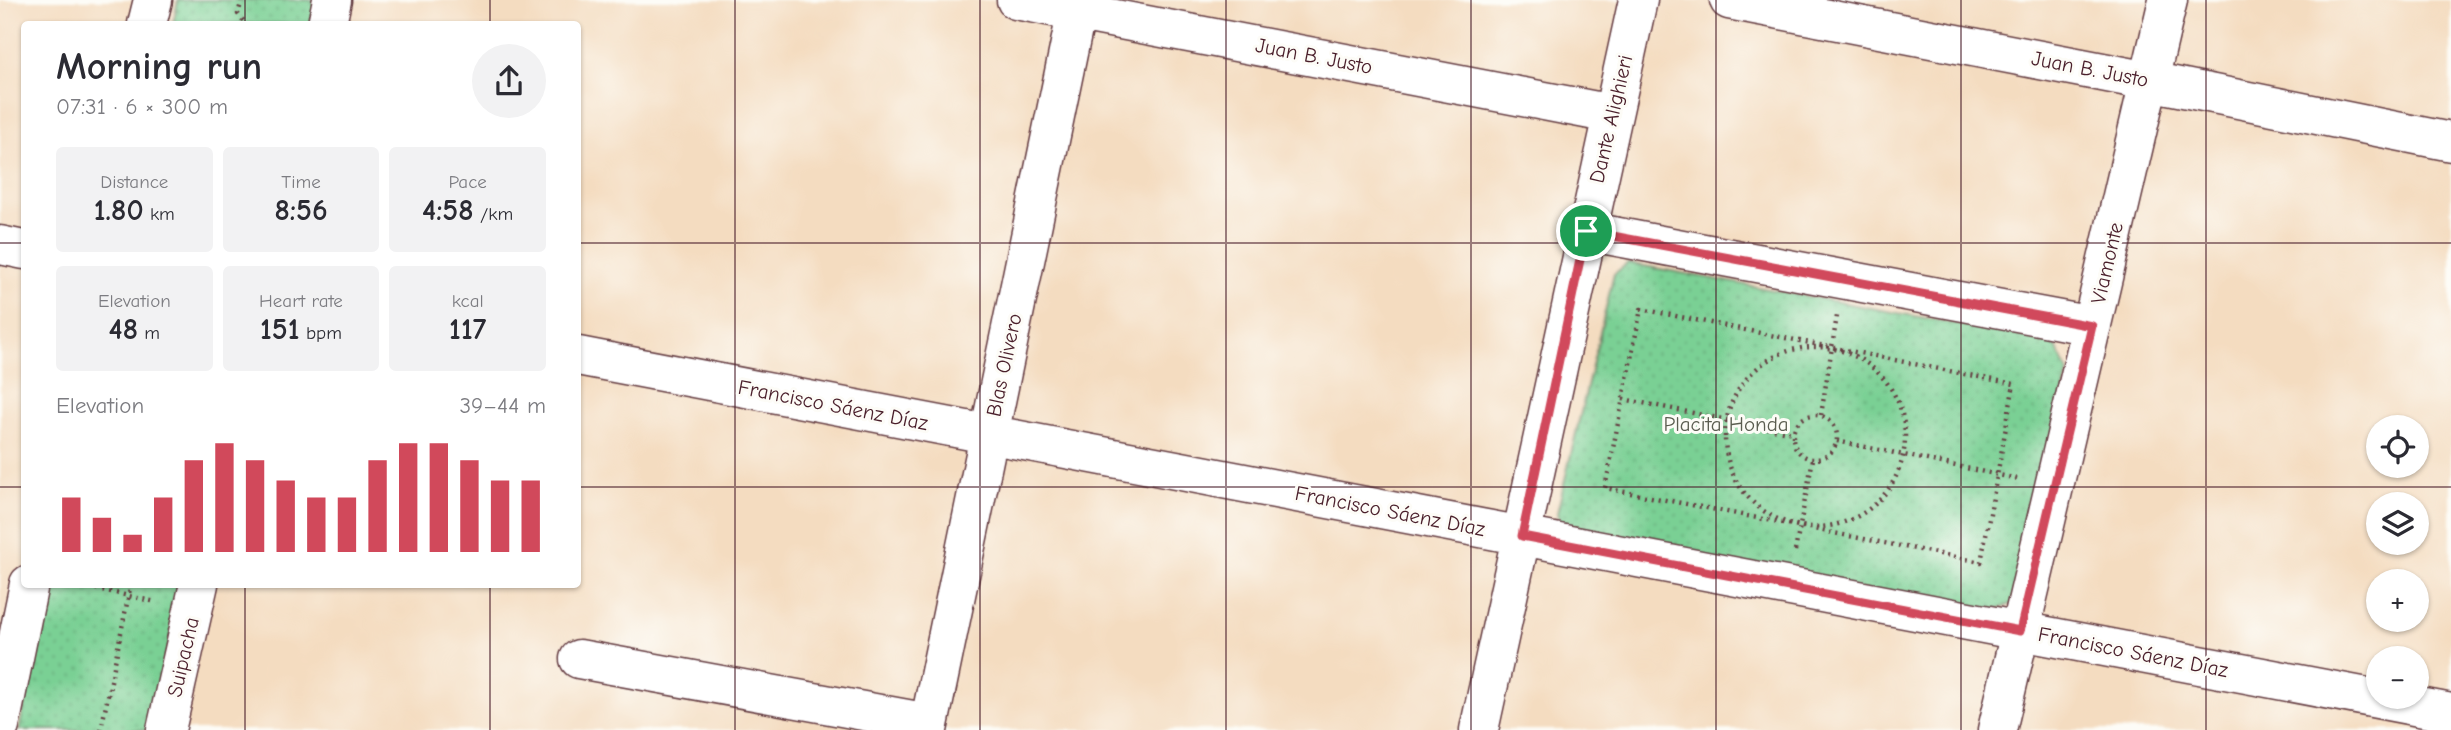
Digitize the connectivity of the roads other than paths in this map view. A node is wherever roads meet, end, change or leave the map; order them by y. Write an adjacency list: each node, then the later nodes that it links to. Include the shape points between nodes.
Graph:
1 (153, 0): 8 (street)
2 (332, 0): 9 (street)
3 (1016, 0): 7 (street, Juan B. Justo)
4 (1638, 0): 11 (street, Dante Alighieri)
5 (1729, 0): 10 (street, Juan B. Justo)
6 (2168, 0): 10 (street, Viamonte)
7 (1077, 5): 11 (street, Juan B. Justo); 18 (street, Blas Olivero)
8 (148, 21)
9 (328, 21)
10 (2149, 80): 12 (street, Juan B. Justo); 16 (street, Viamonte)
11 (1612, 114): 13 (street, Dante Alighieri)
12 (2451, 142)
13 (1586, 231): 16 (street); 19 (street, Dante Alighieri)
14 (0, 245): 15 (street)
15 (21, 249)
16 (2092, 326): 22 (street, Viamonte)
17 (581, 357): 18 (street, Francisco Sáenz Díaz)
18 (990, 435): 19 (street, Francisco Sáenz Díaz); 26 (street, Blas Olivero)
19 (1522, 536): 22 (street, Francisco Sáenz Díaz); 28 (street, Dante Alighieri)
20 (28, 588): 25 (street)
21 (199, 588): 27 (street, Suipacha)
22 (2020, 631): 24 (street, Francisco Sáenz Díaz); 29 (street, Viamonte)
23 (579, 659): 26 (street)
24 (2451, 713)
25 (0, 726)
26 (928, 726)
27 (166, 730)
28 (1479, 730)
29 (1997, 730)

